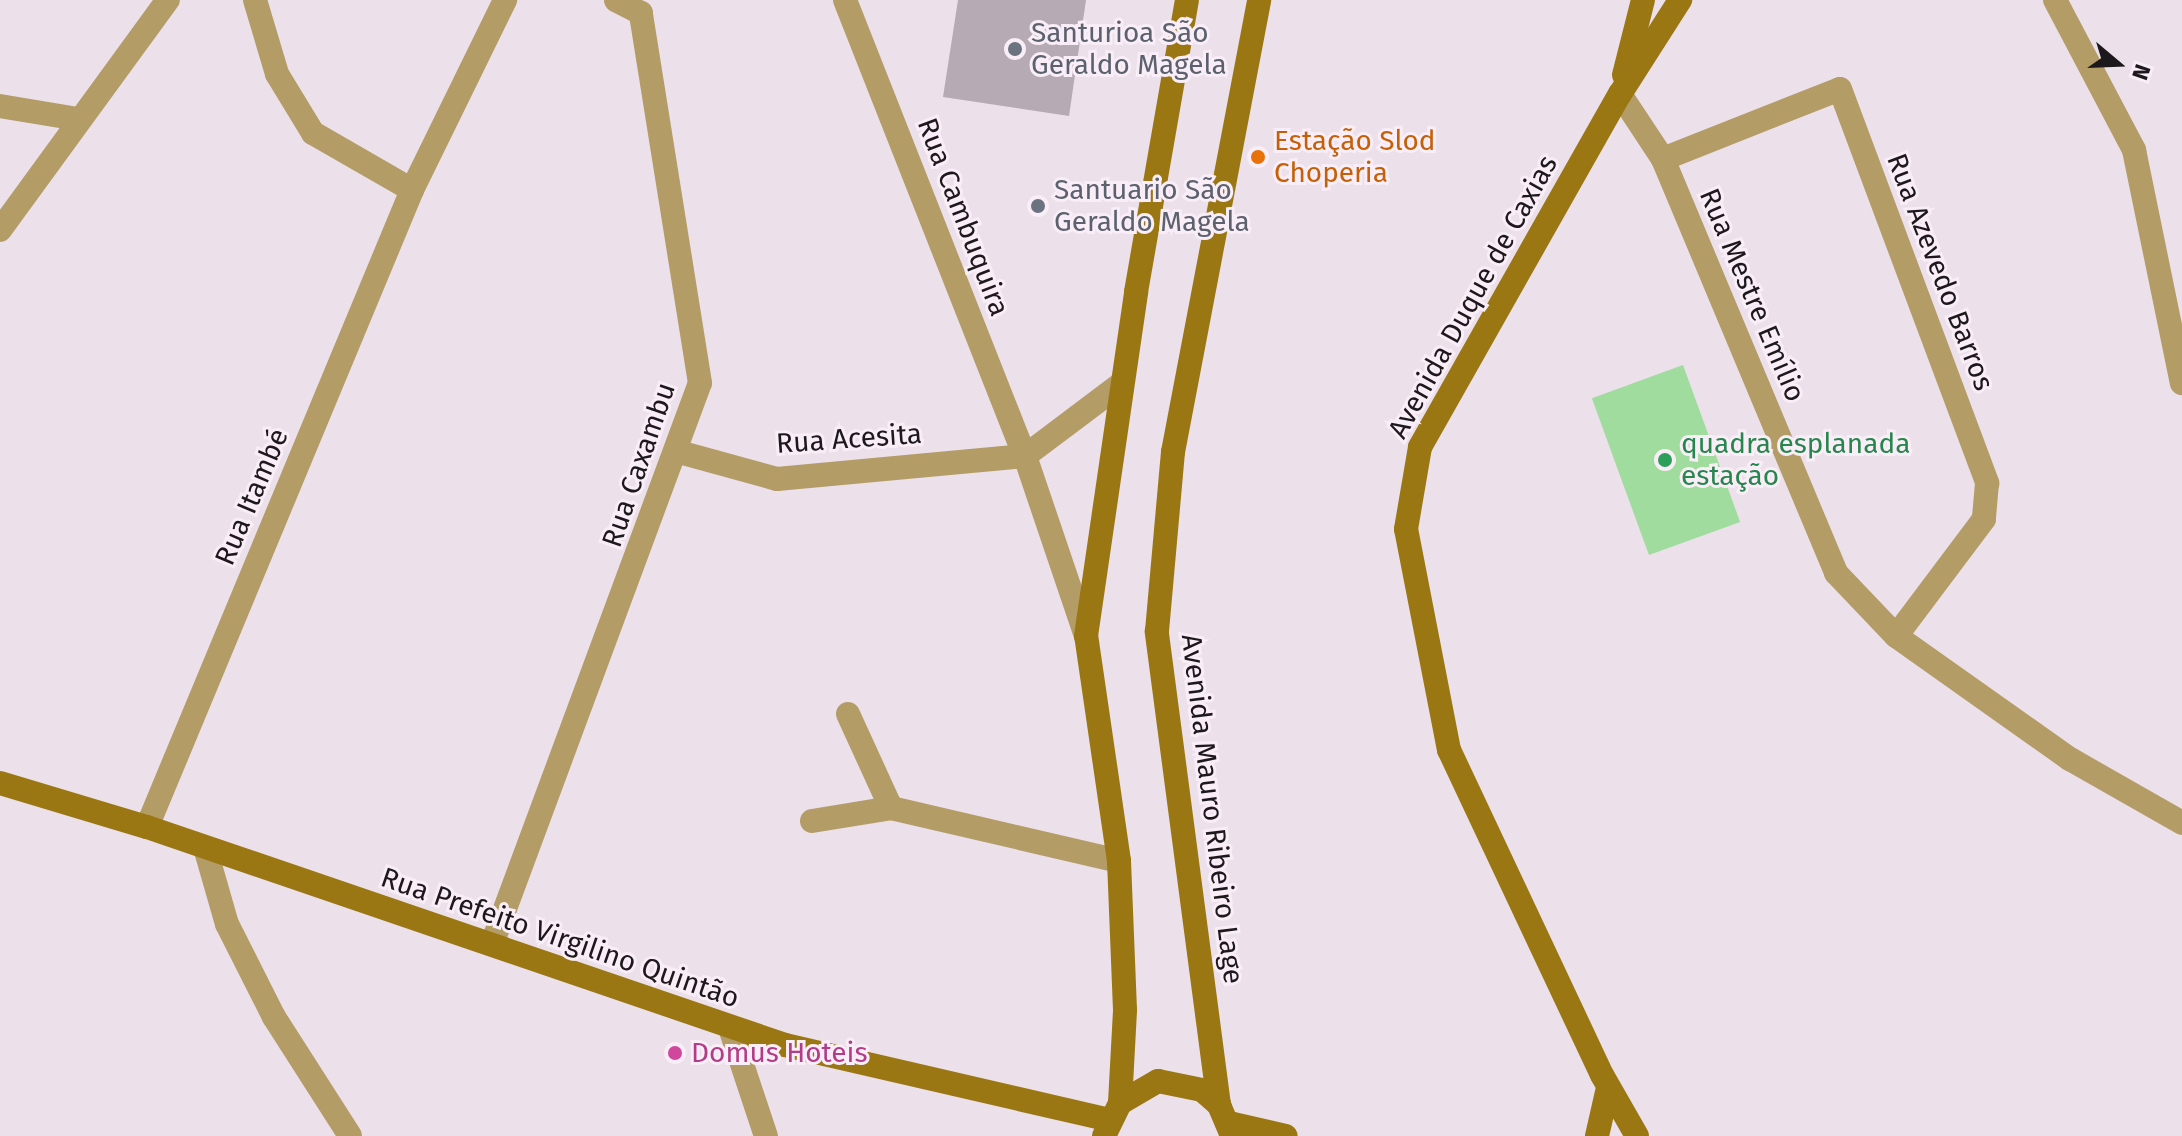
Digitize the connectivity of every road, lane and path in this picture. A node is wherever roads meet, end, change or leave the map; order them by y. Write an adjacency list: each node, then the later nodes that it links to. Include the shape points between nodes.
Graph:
1 (168, 0): 13 (street)
2 (255, 0): 15 (street, via 277,74 313,133)
3 (505, 0): 15 (street, Rua Itambé)
4 (616, 0): 19 (street, Rua Caxambu, via 641,13 700,383)
5 (845, 0): 20 (street, Rua Cambuquira)
6 (1187, 0): 18 (street)
7 (1259, 0): 35 (street, Avenida Mauro Ribeiro Lage, via 1173,452 1157,631)
8 (1643, 0): 11 (street, Avenida Duque de Caxias)
9 (1680, 0): 11 (street, Avenida Duque de Caxias)
10 (2055, 0): 17 (street, via 2134,150)
11 (1620, 94): 14 (street, Rua Mestre Emílio); 33 (street, Avenida Duque de Caxias, via 1420,447 1406,529 1449,750)
12 (0, 106): 13 (street)
13 (78, 119): 16 (street)
14 (1663, 159): 22 (street, Rua Mestre Emílio, via 1836,573); 22 (street, Rua Azevedo Barros, via 1840,89 1987,483 1984,519)
15 (412, 190): 28 (street, Rua Itambé)
16 (0, 230)
17 (2182, 383)
18 (1121, 384): 20 (street); 21 (street)
19 (679, 452): 20 (street, Rua Acesita, via 777,479); 31 (street, Rua Caxambu)
20 (1025, 456): 21 (street, Rua Cambuquira)
21 (1086, 636): 30 (street)
22 (1896, 636): 27 (street, Rua Mestre Emílio, via 2070,759)
23 (848, 714): 25 (street)
24 (0, 783): 28 (street, Rua Prefeito Virgilino Quintão)
25 (891, 808): 26 (street); 30 (street)
26 (812, 821)
27 (2182, 823)
28 (147, 827): 29 (street, Rua Prefeito Virgilino Quintão)
29 (206, 851): 31 (street, Rua Prefeito Virgilino Quintão); 36 (street, via 227,924 274,1017)
30 (1119, 861): 34 (street, via 1125,1010)
31 (492, 944): 32 (street, Rua Prefeito Virgilino Quintão)
32 (730, 1028): 34 (street, Rua Prefeito Virgilino Quintão); 37 (street)
33 (1605, 1083): 39 (street); 40 (street, Avenida Duque de Caxias); 41 (street, Avenida Duque de Caxias)
34 (1111, 1119): 35 (street, via 1158,1081 1181,1081)
35 (1227, 1121): 38 (street)
36 (350, 1136)
37 (766, 1136)
38 (1286, 1136)
39 (1597, 1136)
40 (1621, 1136)
41 (1637, 1136)

